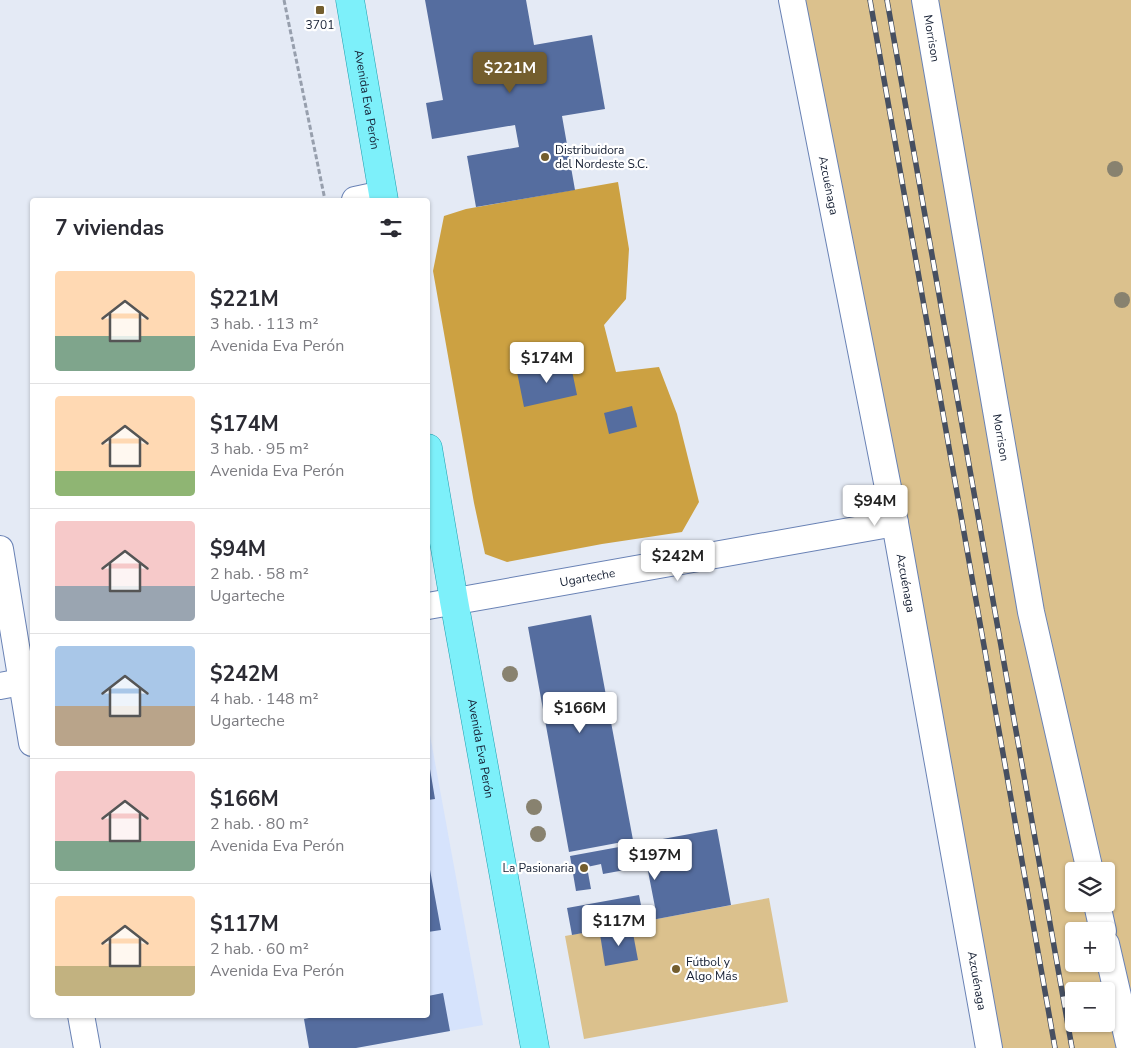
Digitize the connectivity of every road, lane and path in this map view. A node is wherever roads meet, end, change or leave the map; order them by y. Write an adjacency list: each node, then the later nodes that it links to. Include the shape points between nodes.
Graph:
1 (284, 0): 6 (path)
2 (350, 0): 5 (main road, Avenida Eva Perón)
3 (792, 0): 8 (street, Azcuénaga)
4 (925, 0): 14 (street, Morrison, via 1031,612)
5 (384, 197)
6 (325, 198)
7 (430, 460): 10 (main road, Avenida Eva Perón)
8 (896, 523): 10 (street, Ugarteche); 19 (street, Azcuénaga)
9 (0, 549): 12 (street)
10 (454, 601): 11 (street, Ugarteche); 18 (main road, Avenida Eva Perón)
11 (430, 606)
12 (18, 683): 13 (street)
13 (30, 734)
14 (1088, 862)
15 (1112, 972): 20 (street)
16 (82, 1018): 17 (street)
17 (87, 1048)
18 (536, 1048)
19 (989, 1048)
20 (1130, 1048)

